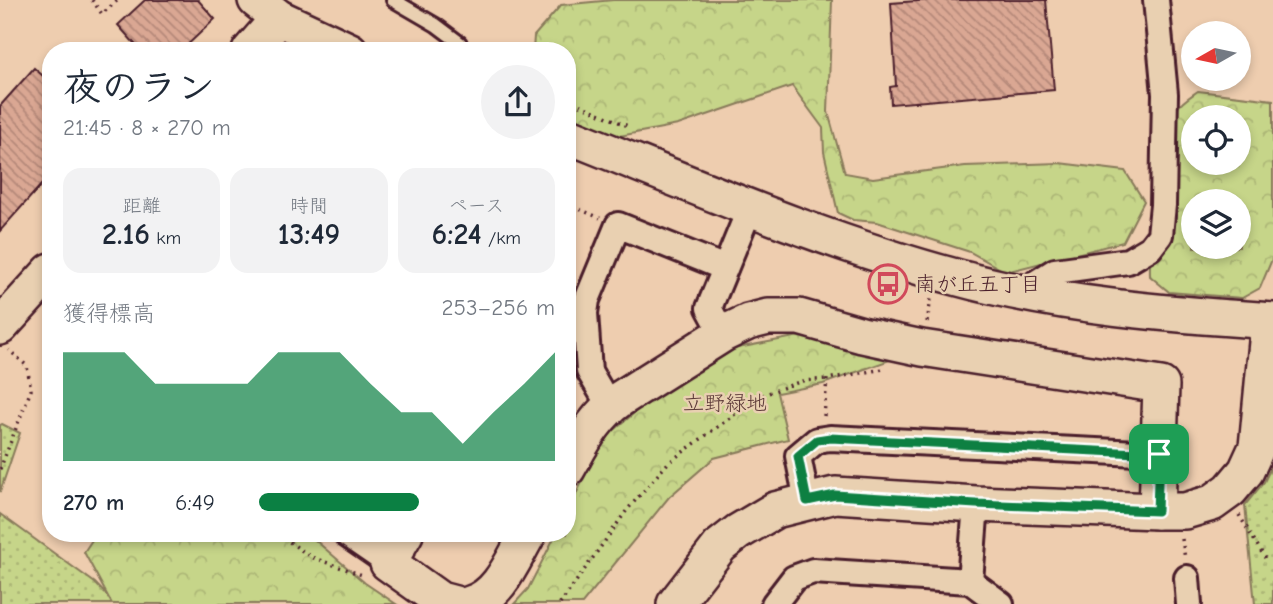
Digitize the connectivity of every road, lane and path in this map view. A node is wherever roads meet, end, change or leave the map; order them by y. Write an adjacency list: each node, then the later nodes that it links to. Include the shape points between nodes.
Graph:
1 (92, 0): 2 (path, via 102,13)
2 (118, 0)
3 (394, 0): 8 (lane)
4 (1156, 0): 17 (street, via 1165,94 1160,235 1150,248 1128,261 1055,271)
5 (267, 9): 6 (street); 7 (street)
6 (254, 42)
7 (332, 42)
8 (459, 42)
9 (576, 103): 10 (path)
10 (630, 127)
11 (576, 139): 13 (street)
12 (576, 208): 14 (path)
13 (750, 208): 15 (street); 17 (street, via 867,251)
14 (618, 225): 15 (street); 25 (street, via 585,313 589,371)
15 (725, 268): 21 (street, via 709,308)
16 (42, 283): 22 (street)
17 (1028, 294): 20 (street, via 1147,312)
18 (932, 297): 19 (path)
19 (927, 321)
20 (1271, 321): 33 (street, via 1257,447 1245,471 1212,503 1185,511)
21 (723, 334): 25 (street); 28 (street, via 768,317 799,317 922,348 1161,385)
22 (3, 337): 29 (path, via 27,366 31,390)
23 (893, 367): 24 (path)
24 (827, 379): 26 (path); 45 (path, via 802,381 760,396 668,463 627,510)
25 (610, 407): 27 (street)
26 (821, 439): 28 (street); 30 (street, via 798,456)
27 (576, 453)
28 (1159, 454): 33 (street)
29 (0, 470)
30 (807, 501): 31 (street, via 835,495); 46 (street, via 775,510 720,546)
31 (976, 504): 33 (street); 41 (street)
32 (1233, 504): 39 (path)
33 (1157, 511)
34 (1182, 537): 40 (path)
35 (290, 542): 38 (path, via 311,556)
36 (360, 542): 38 (street)
37 (523, 542): 44 (street, via 495,589)
38 (388, 558): 43 (street, via 440,600)
39 (1265, 558)
40 (1187, 578): 48 (street)
41 (970, 581): 42 (street, via 813,571 794,578); 47 (street)
42 (776, 603)
43 (455, 604)
44 (470, 604)
45 (560, 604)
46 (675, 604)
47 (1001, 604)
48 (1189, 604)

